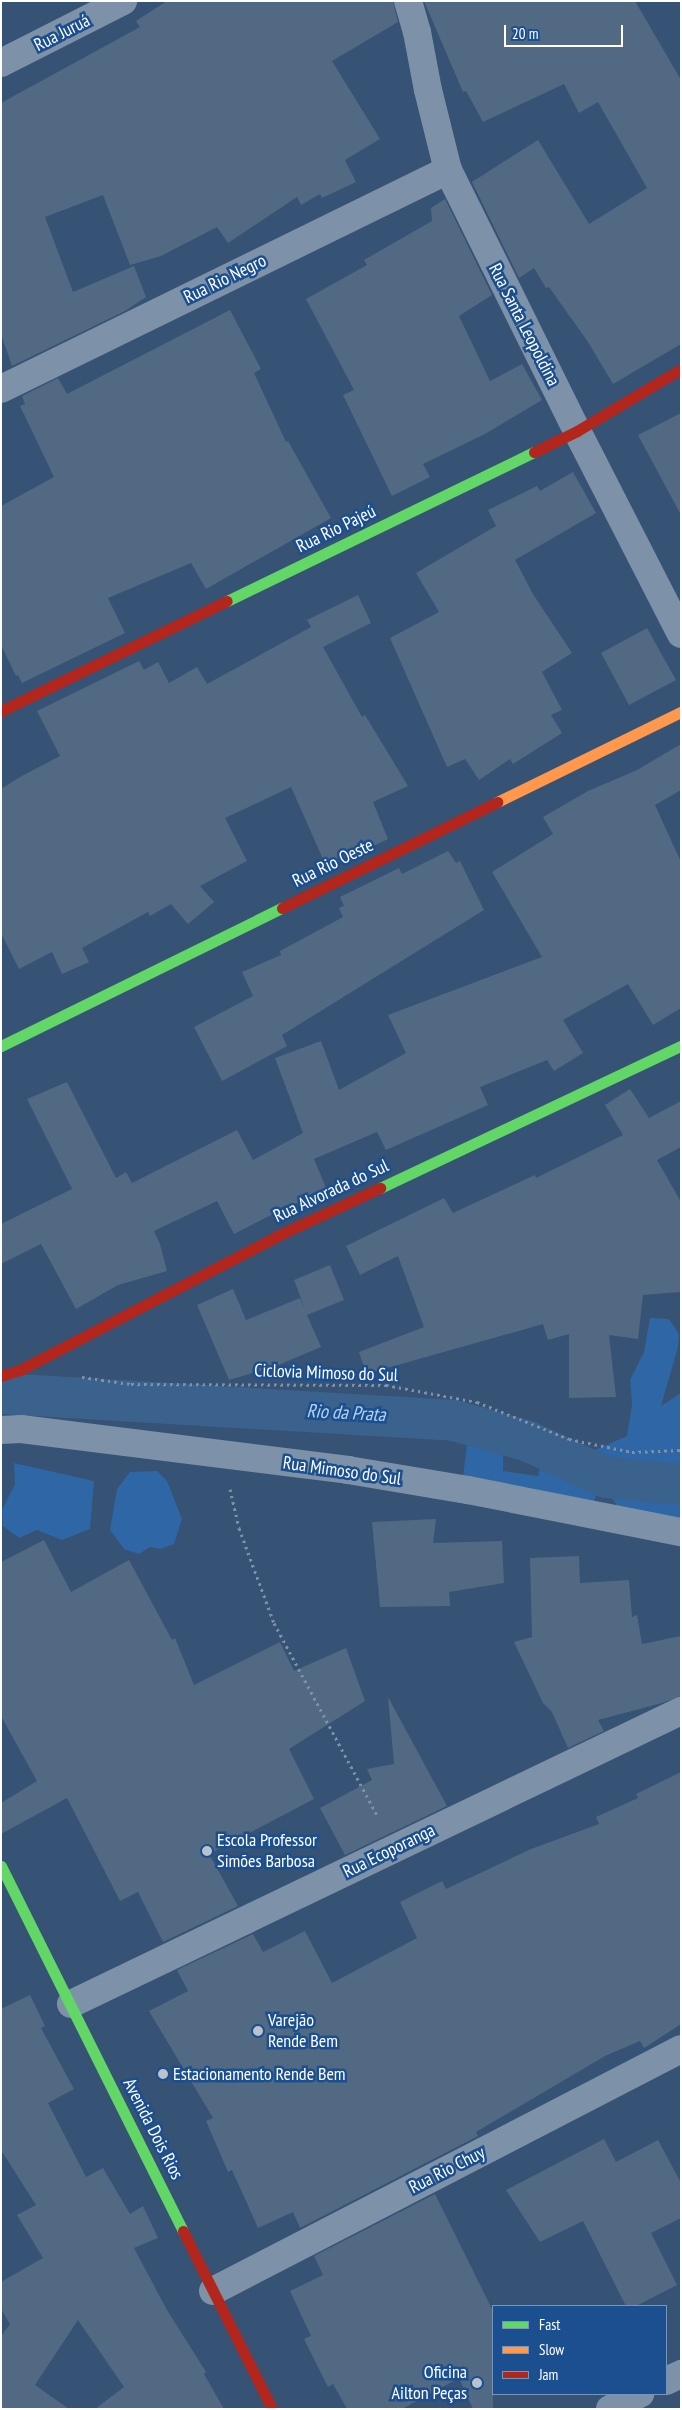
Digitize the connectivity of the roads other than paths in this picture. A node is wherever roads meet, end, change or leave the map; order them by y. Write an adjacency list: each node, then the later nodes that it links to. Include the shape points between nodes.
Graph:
1 (123, 1): 3 (street, Rua Juruá)
2 (408, 1): 4 (street, Rua Santa Leopoldina)
3 (1, 63)
4 (448, 170): 6 (street, Rua Rio Negro); 7 (street, Rua Santa Leopoldina)
5 (681, 368): 7 (street, Rua Rio Pajeú)
6 (1, 389)
7 (577, 431): 8 (street, Rua Santa Leopoldina); 9 (street, Rua Rio Pajeú)
8 (681, 634)
9 (1, 711)
10 (681, 712): 11 (street, Rua Rio Oeste)
11 (1, 1046)
12 (681, 1046): 13 (street, Rua Alvorada do Sul, via 278,1236 22,1369)
13 (1, 1376)
14 (1, 1430): 15 (street, Rua Mimoso do Sul, via 21,1429 348,1470)
15 (681, 1532)
16 (681, 1711): 18 (street, Rua Ecoporanga)
17 (1, 1866): 18 (street, Avenida Dois Rios)
18 (71, 2004): 20 (street, Avenida Dois Rios)
19 (681, 2049): 20 (street, Rua Rio Chuy)
20 (213, 2291): 24 (street, Avenida Dois Rios)
21 (681, 2374): 22 (street)
22 (667, 2381)
23 (638, 2395): 25 (street)
24 (272, 2409)
25 (610, 2409)

